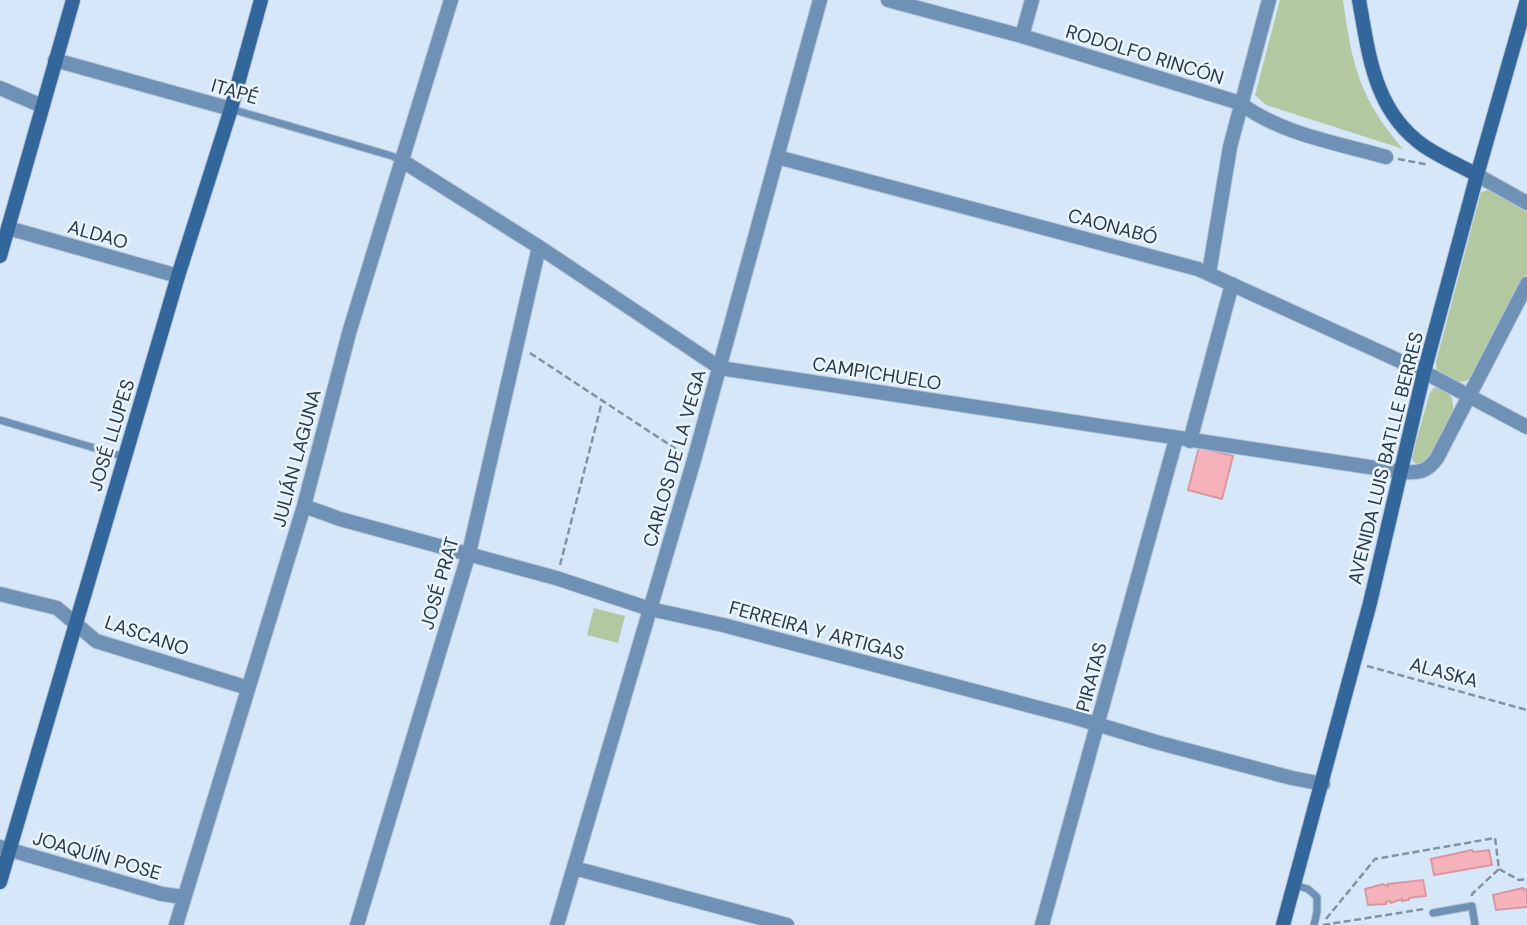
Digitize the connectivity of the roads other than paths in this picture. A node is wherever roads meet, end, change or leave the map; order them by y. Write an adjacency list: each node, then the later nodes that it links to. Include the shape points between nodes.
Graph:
1 (73, 0): 11 (main road)
2 (261, 0): 15 (main road, JOSÉ LLUPES)
3 (451, 0): 18 (street, JULIÁN LAGUNA)
4 (820, 0): 16 (street, CARLOS DE LA VEGA)
5 (888, 0): 10 (street, RODOLFO RINCÓN)
6 (1031, 0): 10 (street)
7 (1269, 0): 13 (street)
8 (1359, 0): 19 (main road, via 1371,69 1389,111 1424,146)
9 (1527, 0): 19 (main road, AVENIDA LUIS BATLLE BERRES)
10 (1022, 36): 13 (street, RODOLFO RINCÓN)
11 (55, 60): 14 (main road); 15 (street, ITAPÉ)
12 (0, 88): 14 (street)
13 (1240, 103): 17 (street, RODOLFO RINCÓN, via 1262,118); 24 (street)
14 (42, 106): 21 (main road)
15 (231, 110): 18 (lane, ITAPÉ); 25 (main road, JOSÉ LLUPES)
16 (777, 157): 24 (street, CAONABÓ); 28 (street, CARLOS DE LA VEGA)
17 (1386, 157)
18 (404, 162): 22 (street, CAMPICHUELO); 36 (street, JULIÁN LAGUNA, via 349,334)
19 (1477, 175): 20 (street); 29 (main road, AVENIDA LUIS BATLLE BERRES)
20 (1527, 203)
21 (4, 235): 23 (main road); 25 (street, ALDAO)
22 (539, 247): 28 (street, CAMPICHUELO); 37 (street, JOSÉ PRAT)
23 (0, 256)
24 (1209, 273): 26 (street, CAONABÓ)
25 (178, 276): 34 (main road, JOSÉ LLUPES)
26 (1232, 284): 29 (street, CAONABÓ); 33 (street, PIRATAS)
27 (1527, 284): 30 (street)
28 (720, 368): 33 (street, CAMPICHUELO); 39 (street, CARLOS DE LA VEGA)
29 (1424, 372): 30 (street); 35 (main road, AVENIDA LUIS BATLLE BERRES)
30 (1470, 397): 32 (street); 35 (street, via 1431,467 1422,472)
31 (0, 420): 34 (lane)
32 (1527, 427)
33 (1183, 440): 35 (street, CAMPICHUELO); 42 (street, PIRATAS)
34 (125, 457): 40 (main road, JOSÉ LLUPES)
35 (1402, 471): 43 (main road, AVENIDA LUIS BATLLE BERRES)
36 (304, 506): 37 (street, FERREIRA Y ARTIGAS); 41 (street, JULIÁN LAGUNA)
37 (469, 553): 39 (street, FERREIRA Y ARTIGAS); 52 (street, JOSÉ PRAT)
38 (0, 594): 40 (street, LASCANO, via 57,608)
39 (650, 609): 42 (street, FERREIRA Y ARTIGAS); 45 (street, CARLOS DE LA VEGA)
40 (75, 624): 41 (street, LASCANO, via 96,641); 44 (main road, JOSÉ LLUPES)
41 (248, 688): 48 (street, JULIÁN LAGUNA)
42 (1098, 724): 43 (street, FERREIRA Y ARTIGAS); 55 (street, PIRATAS)
43 (1323, 784): 47 (main road, AVENIDA LUIS BATLLE BERRES)
44 (5, 848): 46 (main road, JOSÉ LLUPES); 48 (street, JOAQUÍN POSE)
45 (573, 868): 53 (street, CARLOS DE LA VEGA); 54 (street)
46 (0, 882)
47 (1294, 886): 50 (lane, via 1317,897); 56 (main road, AVENIDA LUIS BATLLE BERRES)
48 (183, 897): 51 (street, JULIÁN LAGUNA)
49 (1433, 913): 57 (lane, via 1472,906)
50 (1317, 924)
51 (176, 925)
52 (357, 925)
53 (557, 925)
54 (787, 925)
55 (1042, 925)
56 (1283, 925)
57 (1475, 925)

